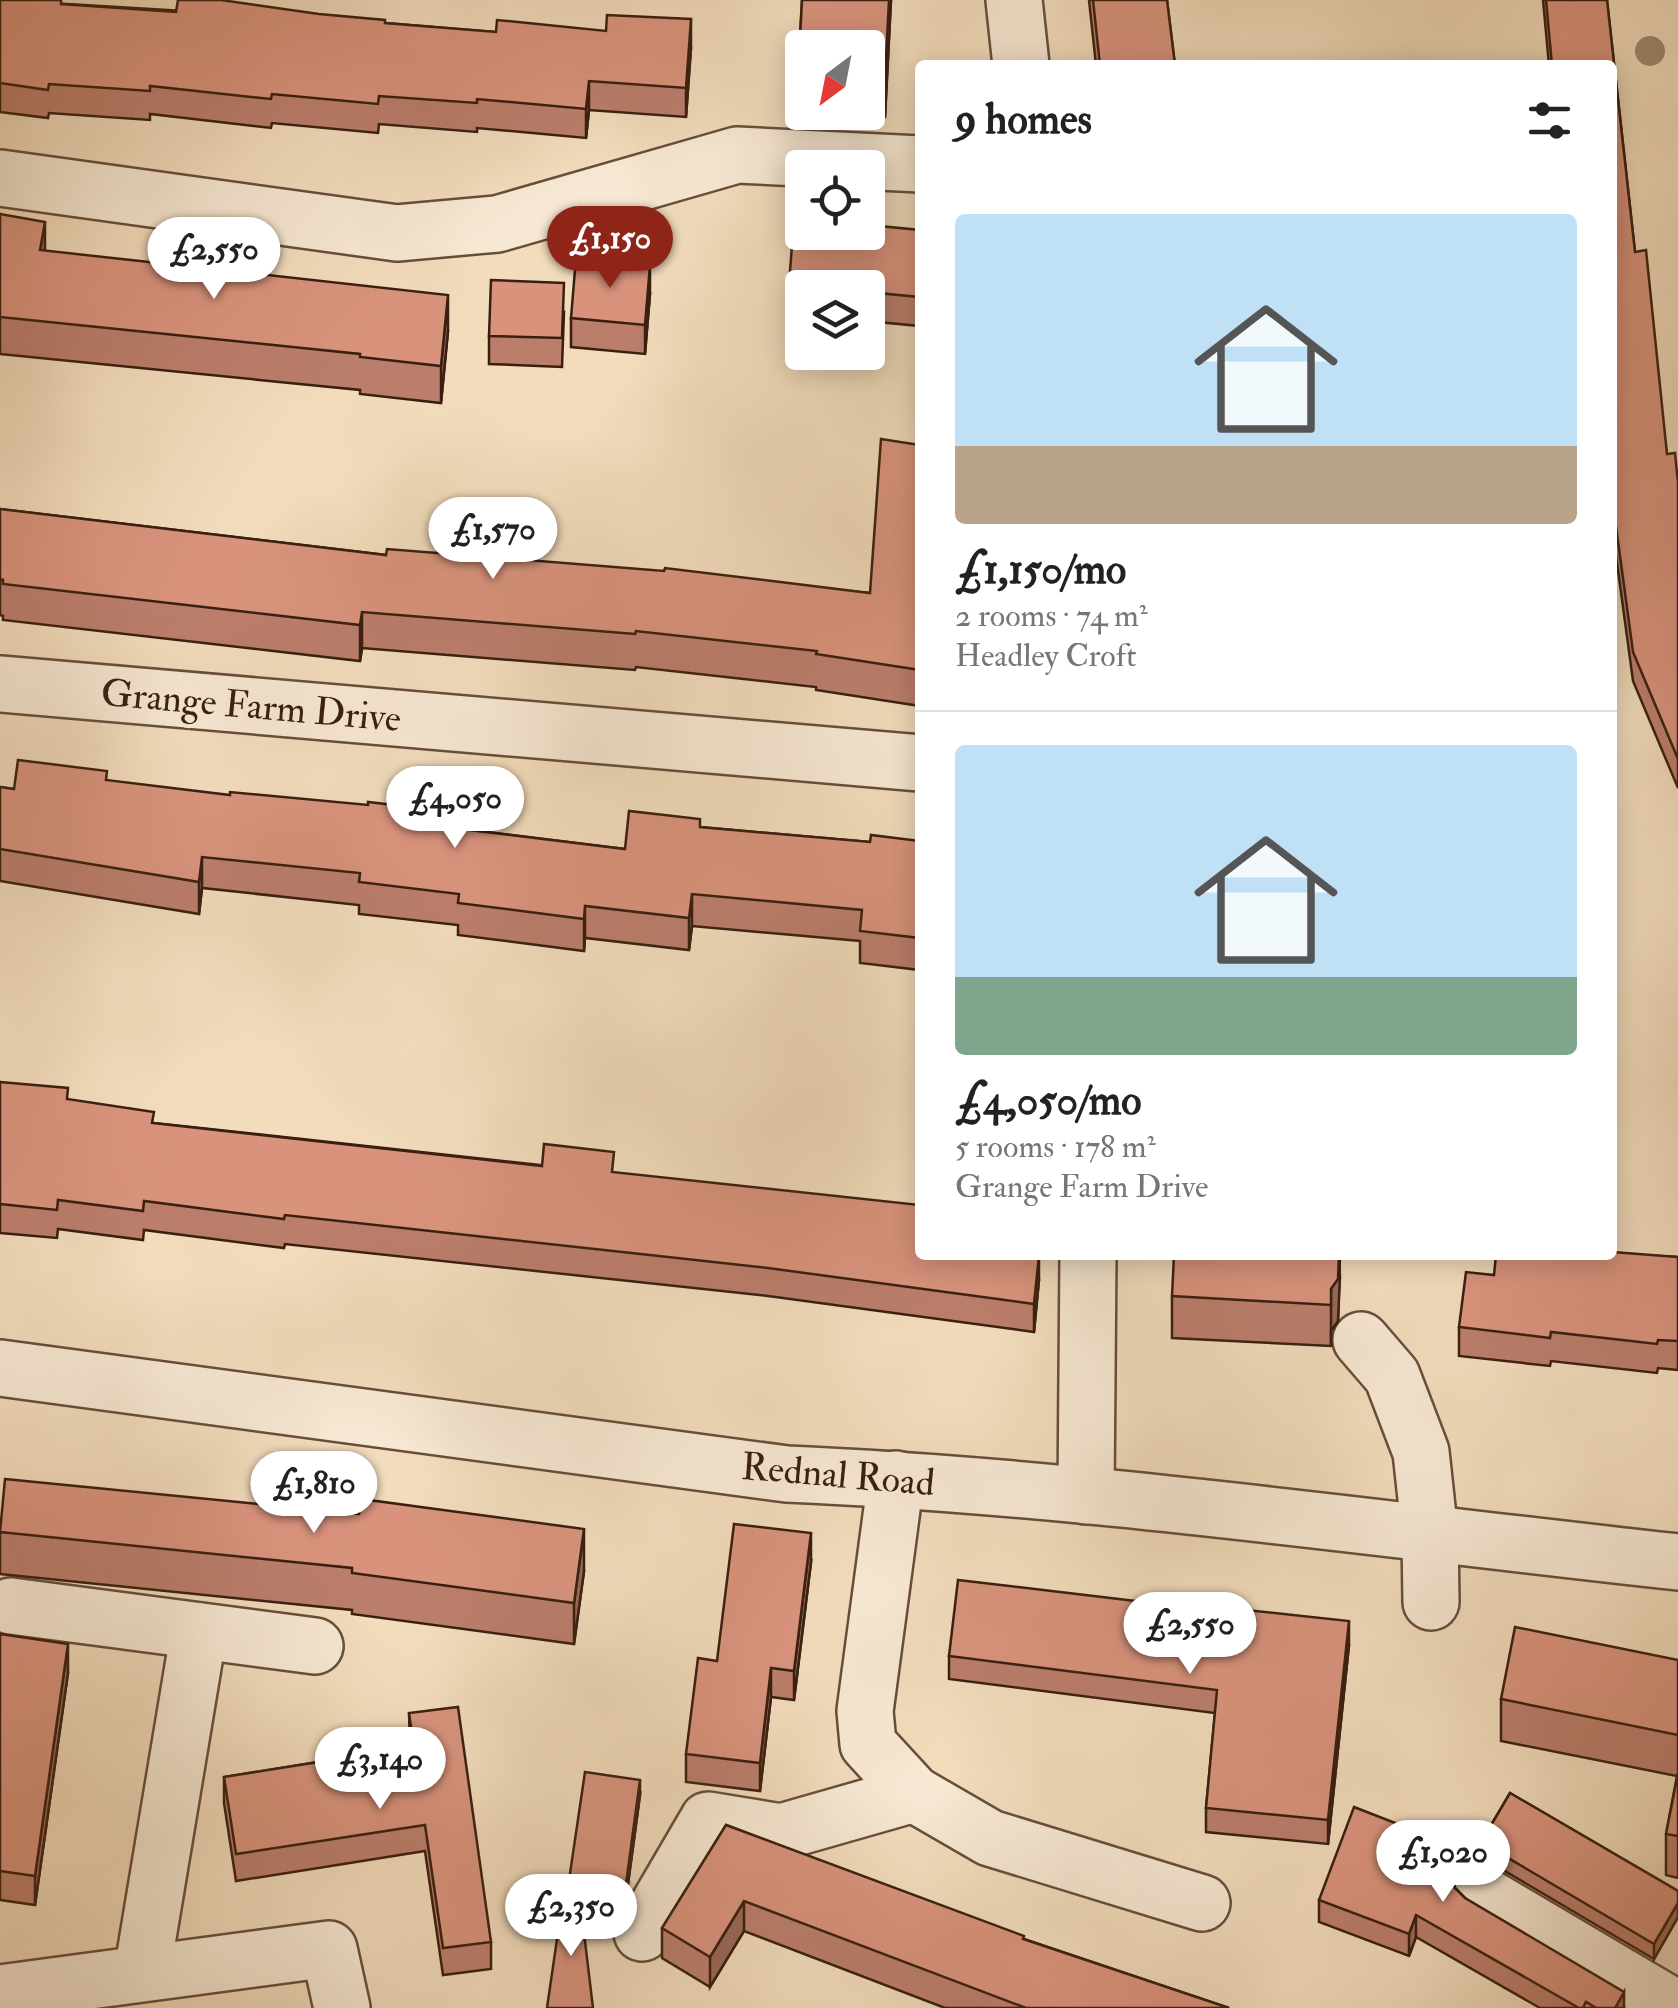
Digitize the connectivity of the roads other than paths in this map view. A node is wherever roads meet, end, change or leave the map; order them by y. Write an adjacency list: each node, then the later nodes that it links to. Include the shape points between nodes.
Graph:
1 (1014, 0): 2 (street)
2 (1020, 60)
3 (915, 164): 4 (street, via 737,155 497,224 397,233)
4 (0, 178)
5 (0, 684): 6 (street, Grange Farm Drive)
6 (915, 763)
7 (1088, 1260): 11 (street)
8 (1361, 1340): 12 (street, via 1392,1376 1421,1452)
9 (0, 1368): 10 (street, Rednal Road, via 787,1474)
10 (896, 1479): 11 (street, Rednal Road); 18 (street, via 864,1711 868,1744)
11 (1086, 1496): 12 (street, Rednal Road)
12 (1430, 1535): 13 (street, Rednal Road); 14 (street)
13 (1678, 1562)
14 (1431, 1602)
15 (12, 1606): 16 (street)
16 (200, 1631): 17 (street); 22 (street)
17 (315, 1646)
18 (914, 1794): 20 (street, via 990,1838); 21 (street, via 781,1832 708,1820)
19 (1482, 1894): 25 (street)
20 (1202, 1903)
21 (642, 1933)
22 (142, 1973): 23 (street); 24 (street, via 329,1949)
23 (0, 1993)
24 (342, 2008)
25 (1675, 2008)

